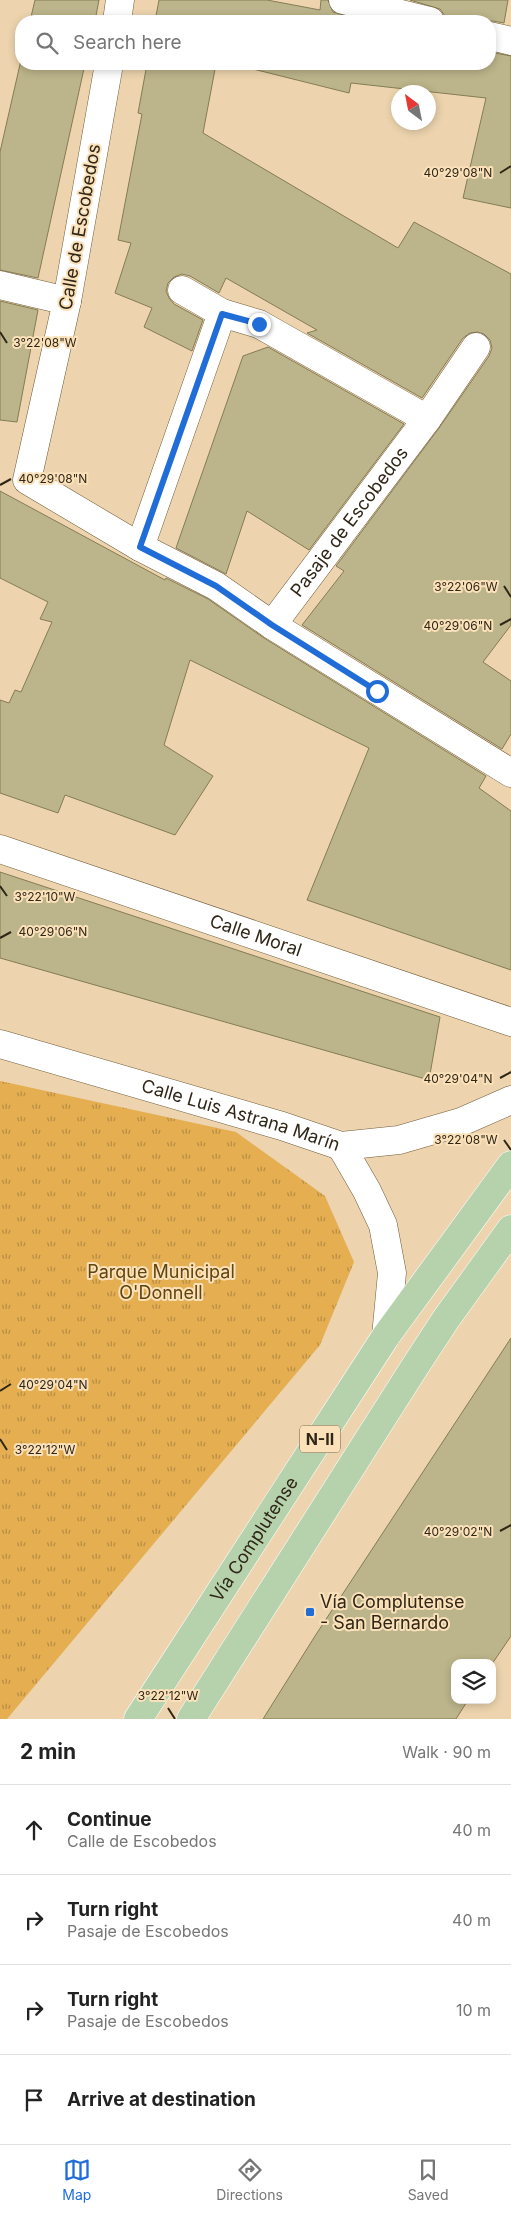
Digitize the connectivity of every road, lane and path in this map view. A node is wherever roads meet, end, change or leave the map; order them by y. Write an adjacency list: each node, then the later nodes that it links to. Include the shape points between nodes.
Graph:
1 (120, 0): 3 (street)
2 (343, 0): 4 (street)
3 (118, 15)
4 (405, 15)
5 (496, 37): 6 (street)
6 (511, 41)
7 (108, 70): 10 (street, Calle de Escobedos)
8 (0, 285): 10 (street)
9 (182, 290): 11 (street)
10 (67, 301): 14 (street, Calle de Escobedos, via 27,480)
11 (222, 314): 13 (street, via 259,324); 14 (street)
12 (476, 347): 13 (street, Pasaje de Escobedos)
13 (427, 419): 15 (street, Pasaje de Escobedos)
14 (140, 547): 15 (street, Calle de Escobedos, via 216,586)
15 (272, 625): 16 (street, Calle de Escobedos)
16 (511, 773)
17 (0, 849): 18 (street, Calle Moral)
18 (511, 1022)
19 (0, 1044): 21 (street, Calle Luis Astrana Marín)
20 (511, 1100): 21 (street, Calle Luis Astrana Marín, via 461,1122 399,1140)
21 (341, 1146): 24 (street, via 383,1225 392,1273)
22 (511, 1165): 24 (main road, Vía Complutense / N-II)
23 (511, 1229): 26 (main road, N-II, via 425,1352)
24 (386, 1336): 25 (main road, Vía Complutense / N-II)
25 (138, 1719)
26 (191, 1719)

